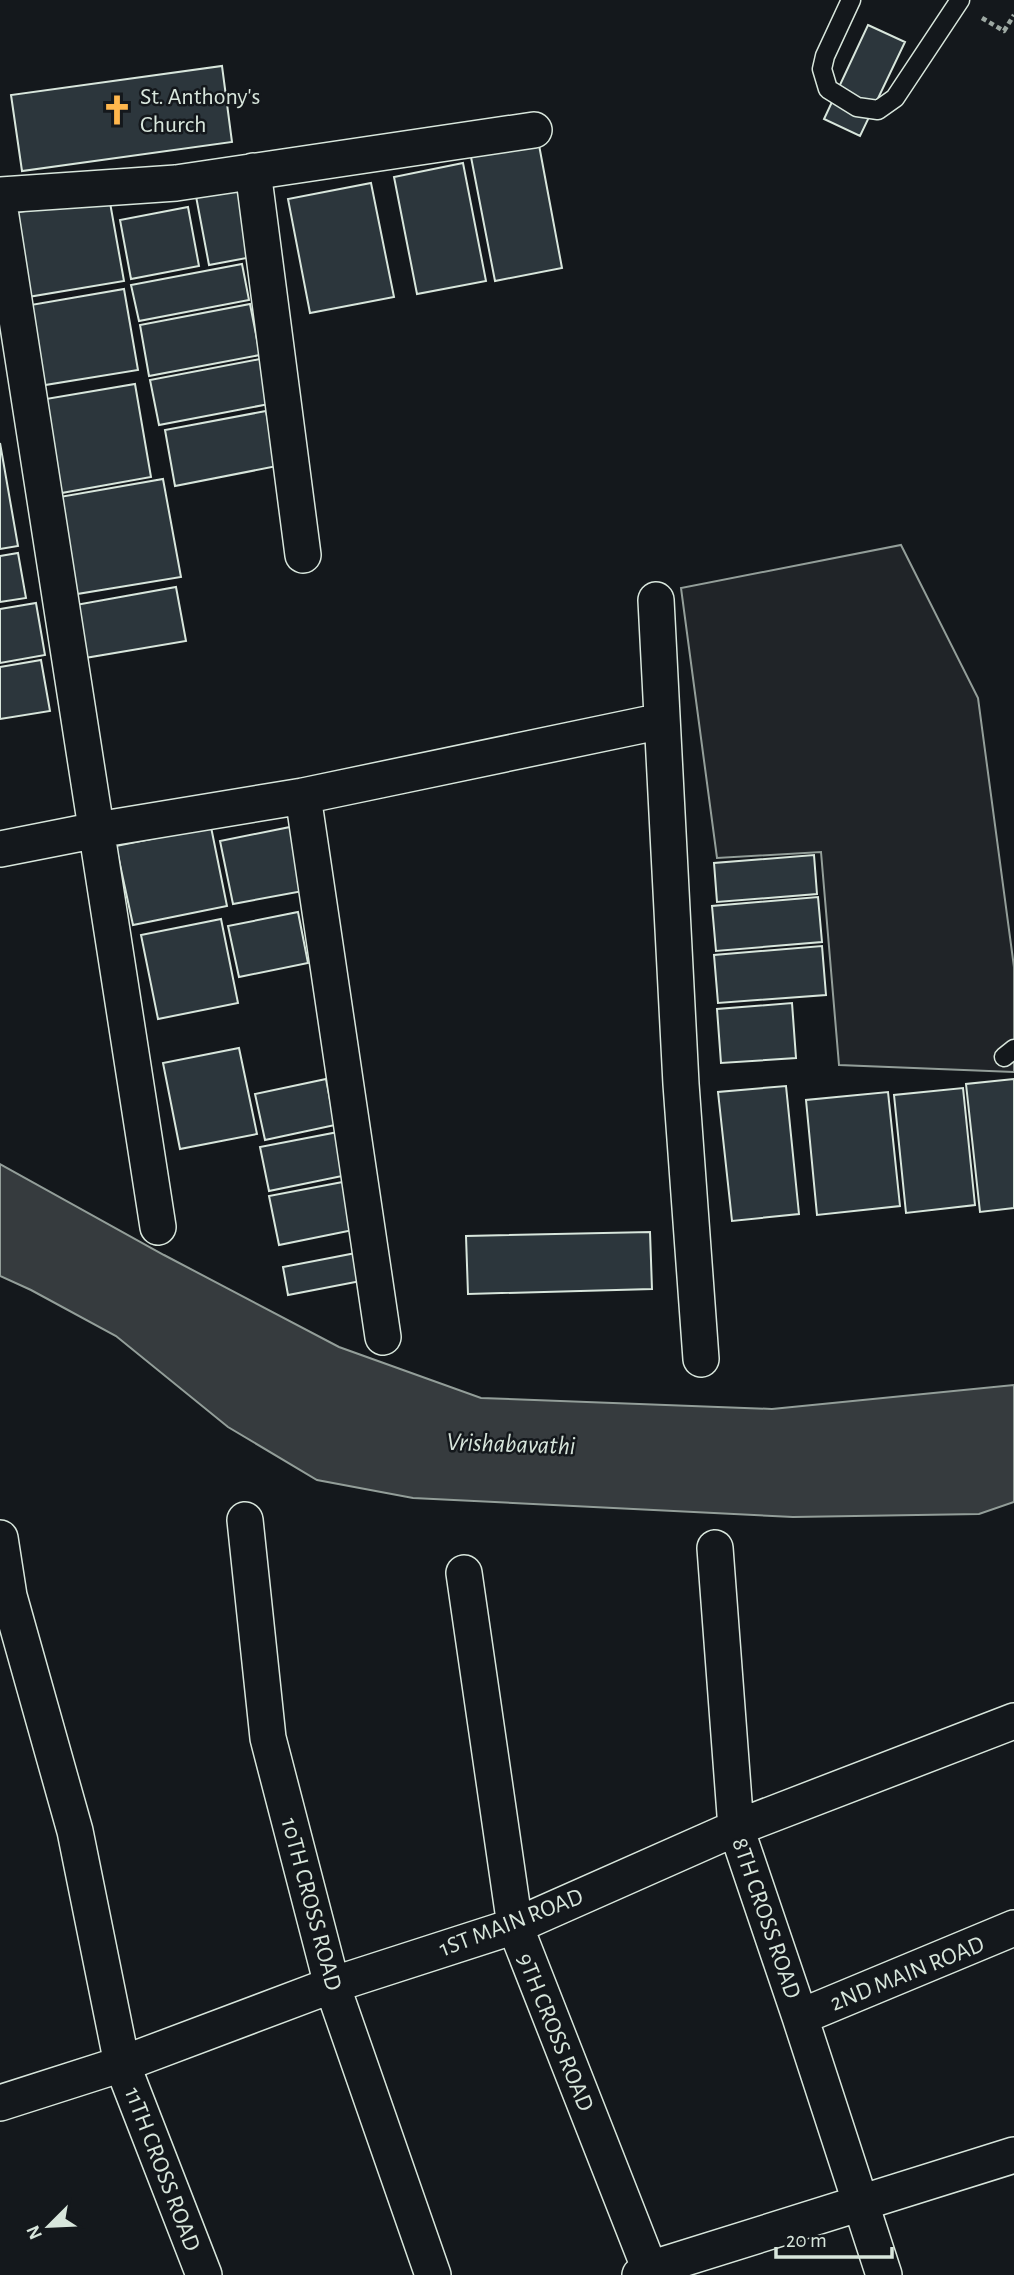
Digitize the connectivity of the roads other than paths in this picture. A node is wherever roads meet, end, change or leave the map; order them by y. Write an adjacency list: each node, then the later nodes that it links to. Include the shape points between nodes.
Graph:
1 (851, 0): 2 (lane, via 822,69 828,89 857,107 878,110 895,98)
2 (960, 0)
3 (534, 130): 4 (street)
4 (253, 171): 5 (street, via 176,183); 7 (street)
5 (0, 195)
6 (0, 211): 11 (street)
7 (303, 555)
8 (656, 600): 9 (street)
9 (662, 721): 10 (street); 15 (street)
10 (303, 796): 11 (street); 14 (street)
11 (97, 830): 12 (street); 13 (street)
12 (0, 849)
13 (158, 1227)
14 (383, 1337)
15 (701, 1359)
16 (245, 1520): 24 (street, 10TH CROSS ROAD, via 268,1738)
17 (0, 1538): 26 (street, 11TH CROSS ROAD, via 9,1596 75,1831)
18 (715, 1548): 21 (street, 8TH CROSS ROAD)
19 (464, 1573): 22 (street, 9TH CROSS ROAD)
20 (1014, 1721): 21 (street, 1ST MAIN ROAD)
21 (736, 1828): 22 (street, 1ST MAIN ROAD); 25 (street, 8TH CROSS ROAD)
22 (514, 1926): 24 (street, 1ST MAIN ROAD); 30 (street, 9TH CROSS ROAD)
23 (1014, 1928): 25 (street, 2ND MAIN ROAD)
24 (332, 1985): 26 (street, 1ST MAIN ROAD); 32 (street, 10TH CROSS ROAD)
25 (800, 2017): 29 (street, 8TH CROSS ROAD)
26 (122, 2064): 27 (street, 1ST MAIN ROAD); 31 (street, 11TH CROSS ROAD)
27 (0, 2103)
28 (1014, 2155): 29 (street)
29 (860, 2202): 30 (street); 33 (street, 8TH CROSS ROAD)
30 (647, 2273)
31 (204, 2275)
32 (433, 2275)
33 (884, 2275)

